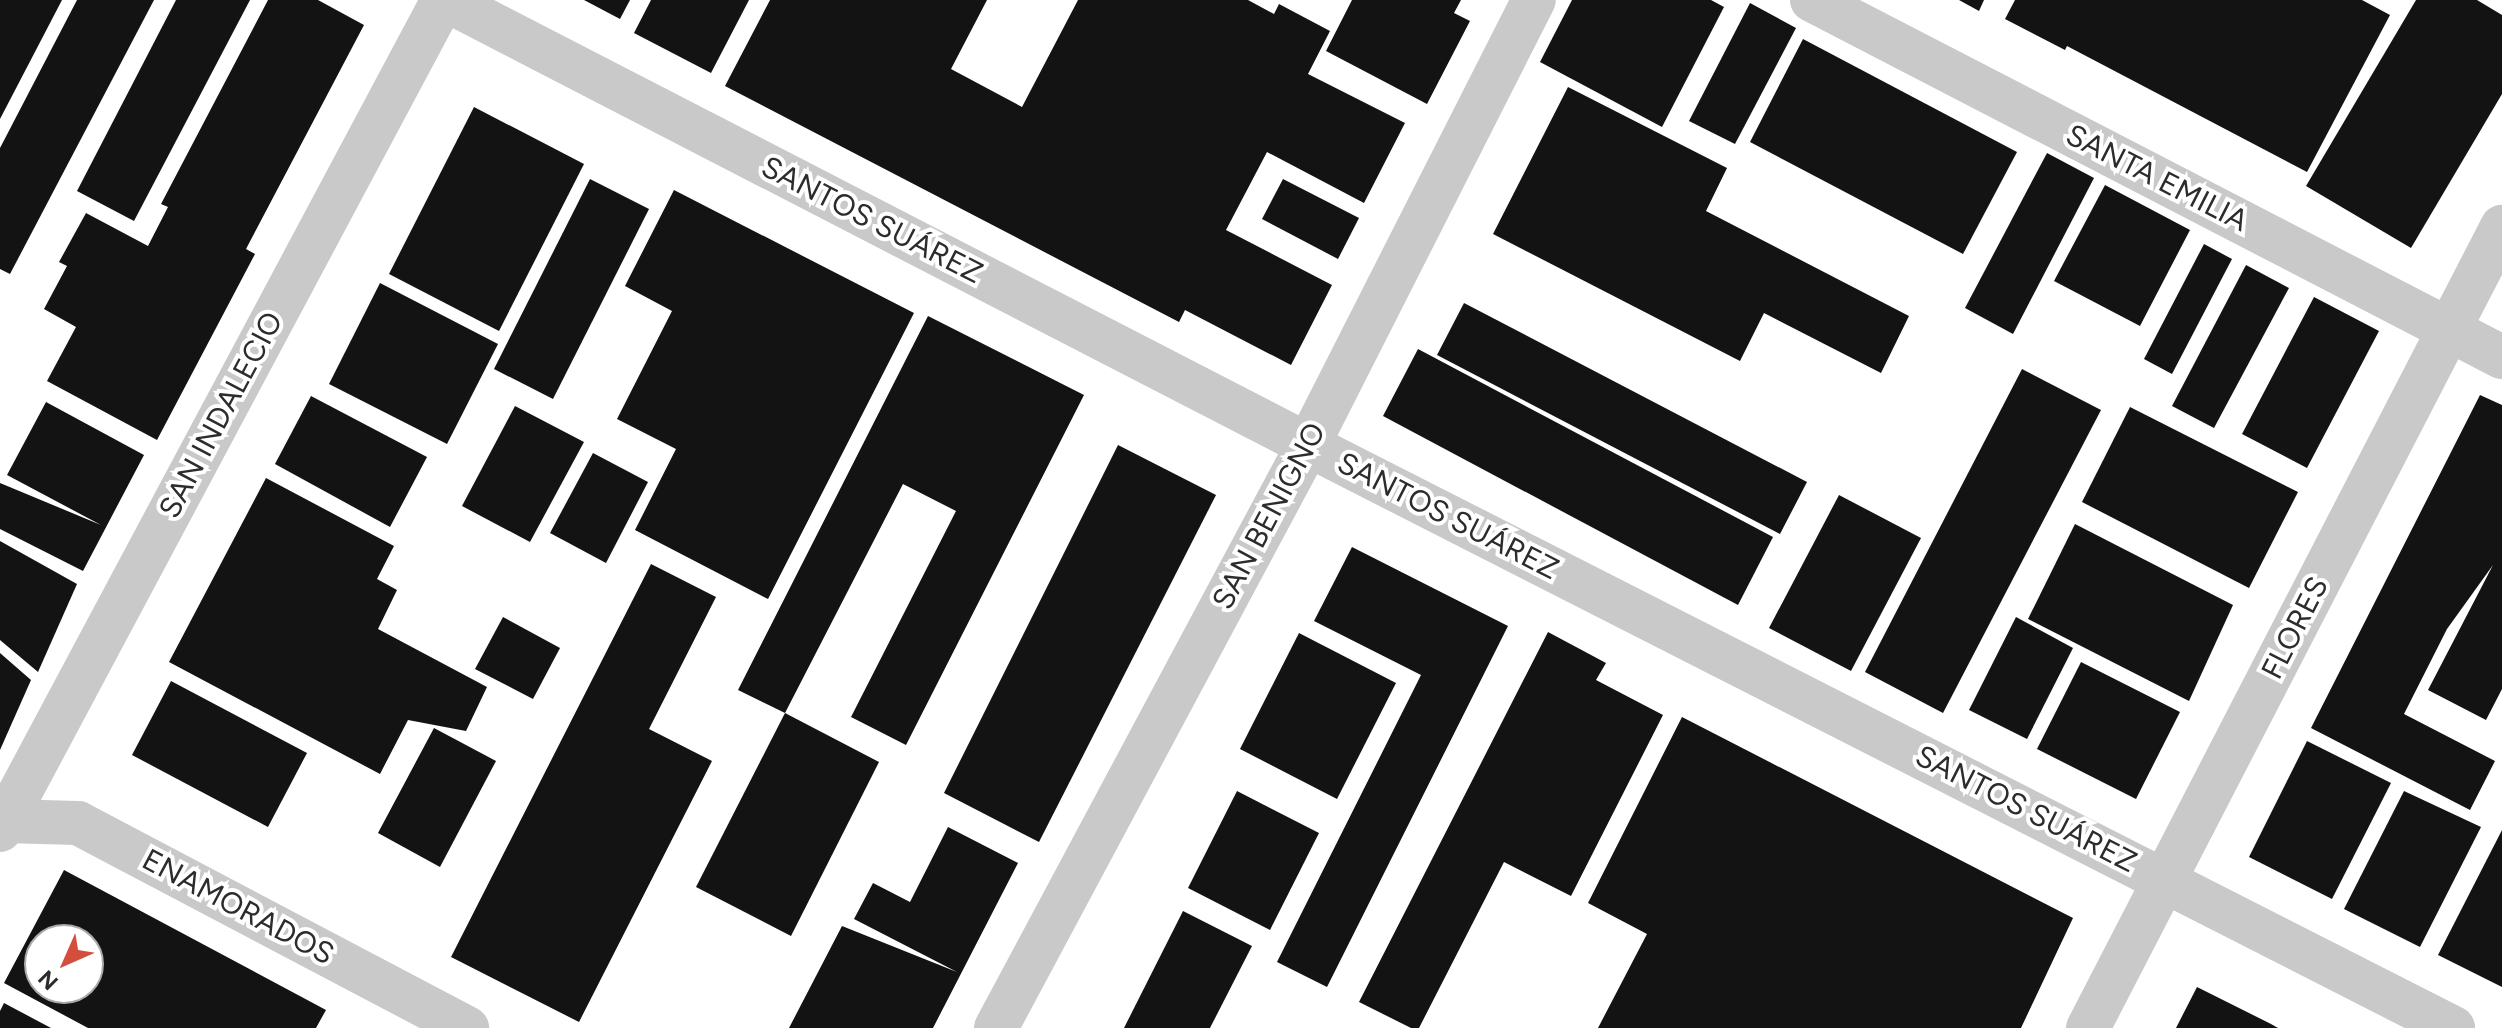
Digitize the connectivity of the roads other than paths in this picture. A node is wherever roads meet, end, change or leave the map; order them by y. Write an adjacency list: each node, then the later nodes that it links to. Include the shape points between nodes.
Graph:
1 (444, 0): 7 (street, SANTOS SUÁREZ); 8 (street, SAN INDALECIO)
2 (1534, 0): 7 (street, SAN BENIGNO)
3 (1812, 0): 5 (street, SANTA EMILIA)
4 (2502, 227): 5 (street, FLORES)
5 (2450, 330): 6 (street, SANTA EMILIA); 9 (street, FLORES)
6 (2502, 357)
7 (1308, 445): 9 (street, SANTOS SUÁREZ); 11 (street, SAN BENIGNO)
8 (2, 823): 10 (street, ENAMORADOS, via 78,823)
9 (2164, 879): 12 (street, FLORES); 13 (street, SANTOS SUÁREZ)
10 (467, 1028)
11 (996, 1028)
12 (2088, 1028)
13 (2453, 1028)

